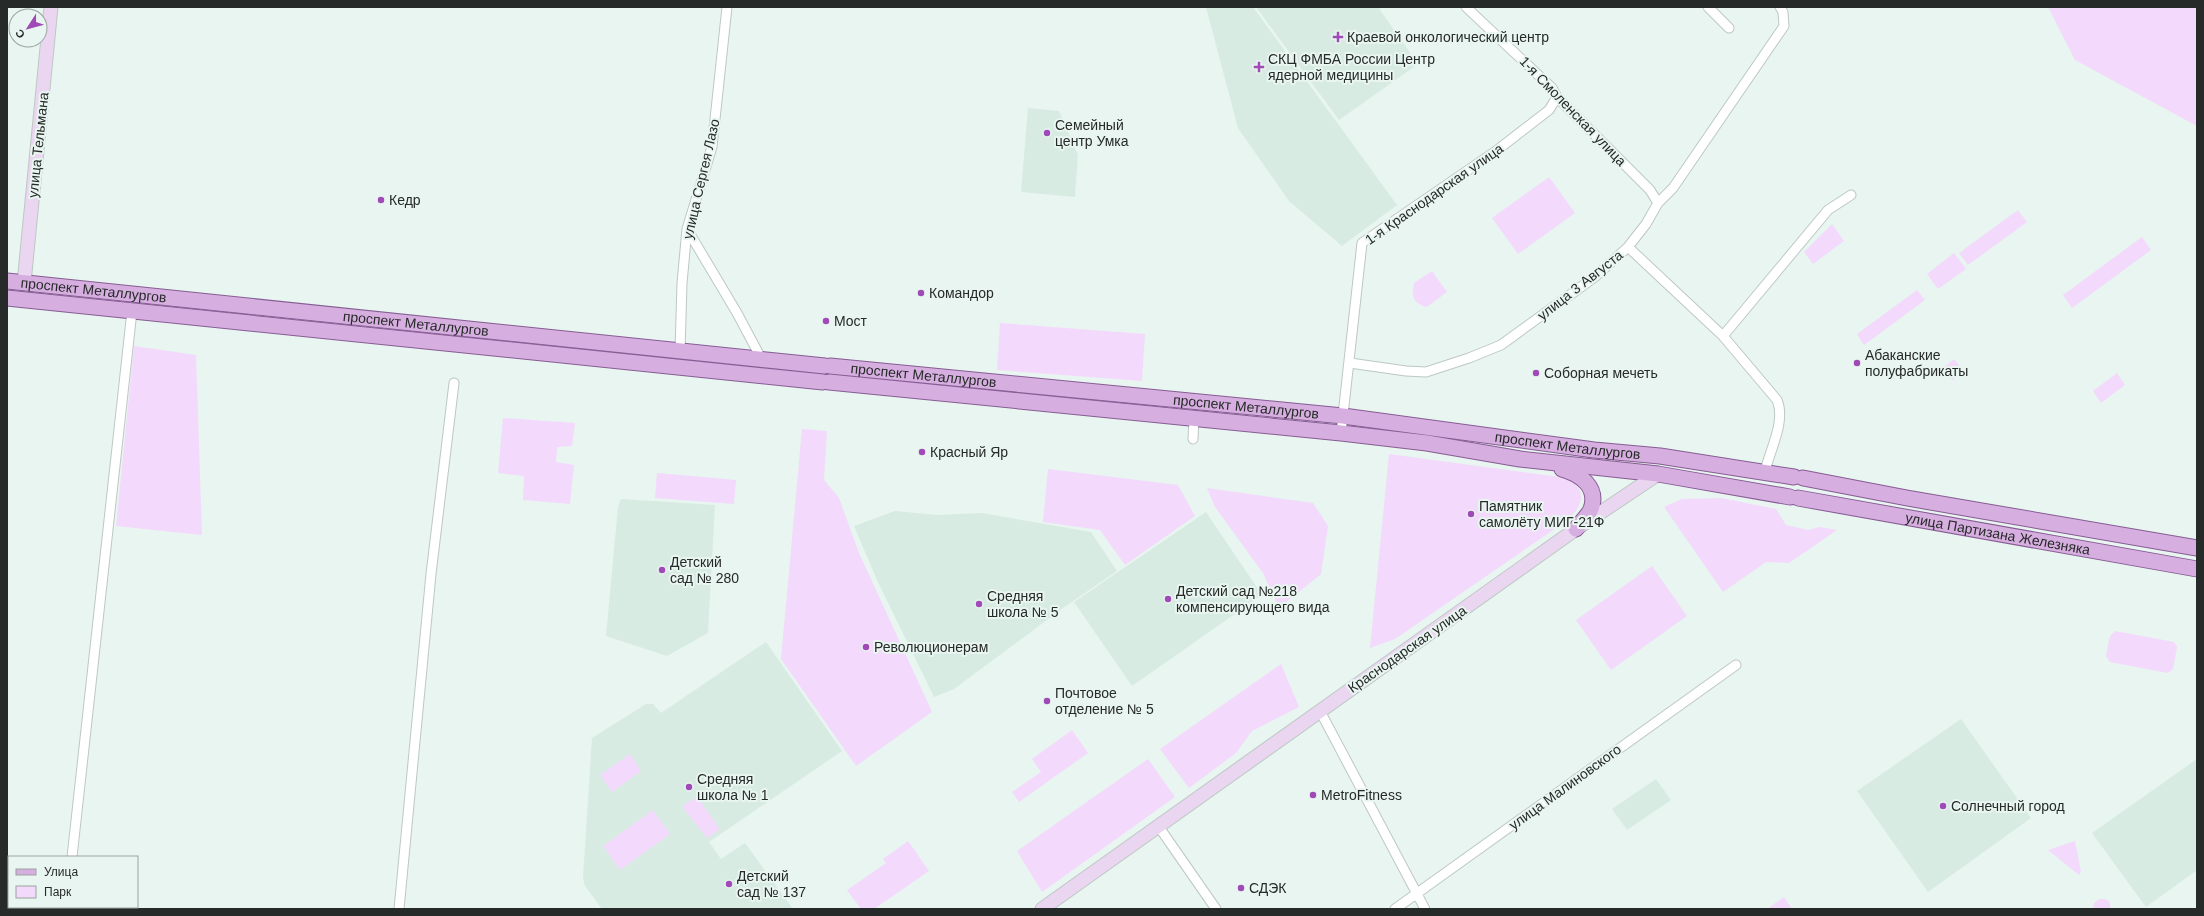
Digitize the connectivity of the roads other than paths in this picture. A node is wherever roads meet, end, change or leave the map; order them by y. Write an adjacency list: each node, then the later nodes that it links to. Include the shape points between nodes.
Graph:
1 (51, 7): 13 (main road, улица Тельмана)
2 (727, 7): 10 (street, улица Сергея Лазо, via 712,147)
3 (1466, 7): 7 (street, 1-я Смоленская улица, via 1552,88)
4 (1708, 7): 6 (street)
5 (1780, 7): 9 (street, улица 3 Августа, via 1784,26 1673,188)
6 (1729, 28)
7 (1557, 97): 9 (street, 1-я Смоленская улица, via 1650,190); 20 (street, 1-я Краснодарская улица, via 1549,110 1496,151 1362,243)
8 (1851, 195): 17 (street, via 1828,210)
9 (1658, 203): 11 (street, улица 3 Августа)
10 (688, 229): 18 (street, улица Сергея Лазо, via 682,283); 19 (street)
11 (1628, 247): 17 (street); 20 (street, улица 3 Августа, via 1596,276 1501,345 1426,372)
12 (7, 281): 13 (main road, проспект Металлургов)
13 (24, 283): 15 (main road); 18 (main road, проспект Металлургов)
14 (7, 298): 15 (main road, проспект Металлургов)
15 (22, 300): 16 (main road, проспект Металлургов)
16 (132, 311): 21 (main road, проспект Металлургов); 37 (street)
17 (1723, 336): 29 (street, via 1777,400 1781,409)
18 (680, 351): 19 (main road, проспект Металлургов); 21 (main road)
19 (762, 360): 23 (main road, проспект Металлургов)
20 (1350, 363): 23 (street, 1-я Краснодарская улица)
21 (681, 366): 24 (main road, проспект Металлургов, via 1013,402)
22 (454, 383): 39 (street, via 431,574)
23 (1343, 416): 25 (street, 1-я Краснодарская улица); 27 (main road, проспект Металлургов, via 1594,450)
24 (1194, 418): 25 (main road, проспект Металлургов); 26 (street)
25 (1341, 433): 28 (main road, проспект Металлургов, via 1427,443)
26 (1193, 439)
27 (1660, 456): 29 (main road, улица Партизана Железняка); 30 (main road)
28 (1520, 459): 30 (main road, проспект Металлургов); 31 (main road, via 1576,473 1586,481 1591,490 1592,502 1590,510)
29 (1765, 471): 32 (main road, улица Партизана Железняка)
30 (1658, 474): 31 (main road, Краснодарская улица); 33 (main road, улица Партизана Железняка)
31 (1576, 529): 35 (main road, Краснодарская улица)
32 (2197, 548)
33 (2197, 569)
34 (1736, 665): 38 (street, улица Малиновского)
35 (1320, 711): 36 (main road, Краснодарская улица); 38 (street)
36 (1159, 827): 40 (main road, Краснодарская улица); 41 (street)
37 (72, 856)
38 (1416, 894): 42 (street, улица Малиновского); 43 (street)
39 (399, 909)
40 (1042, 909)
41 (1216, 909)
42 (1395, 909)
43 (1424, 909)

